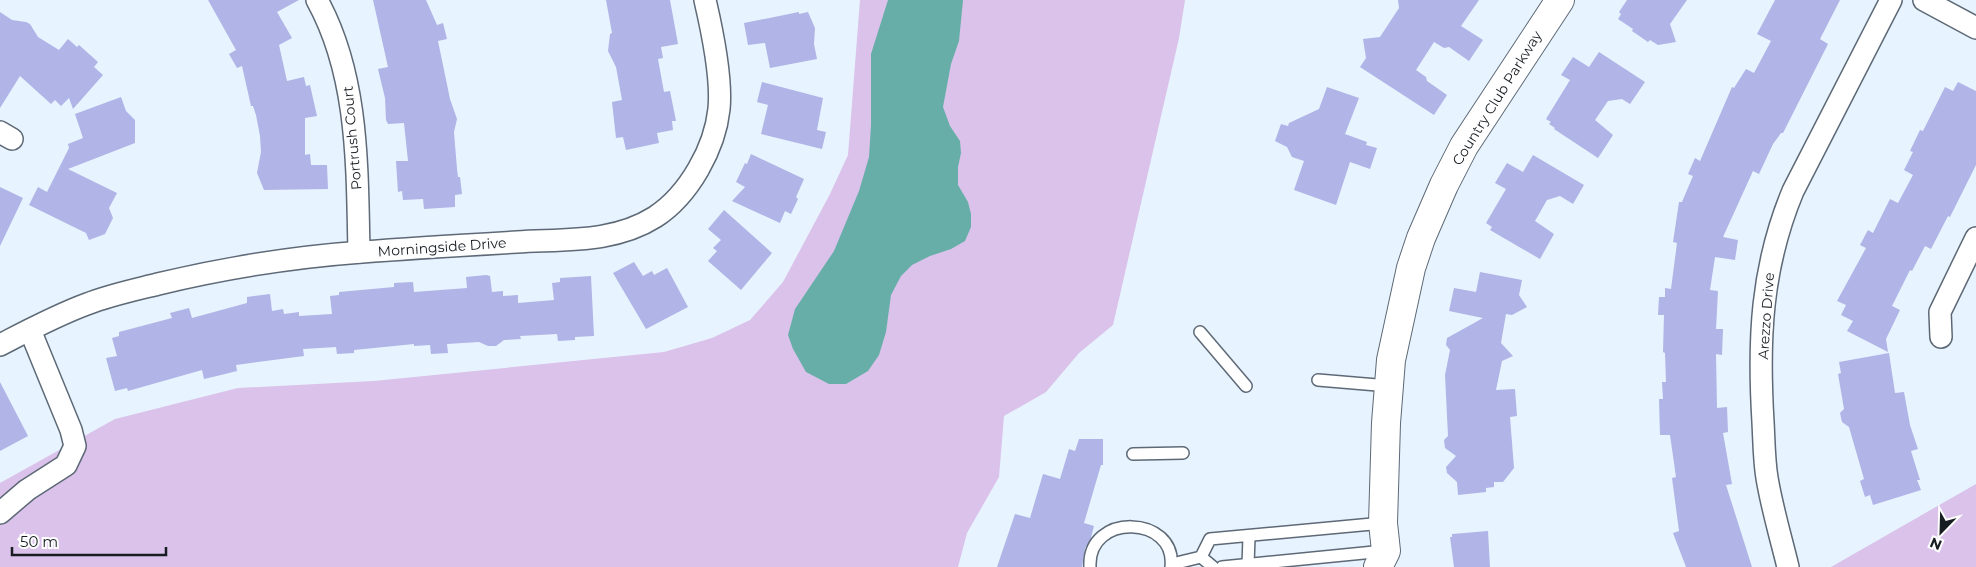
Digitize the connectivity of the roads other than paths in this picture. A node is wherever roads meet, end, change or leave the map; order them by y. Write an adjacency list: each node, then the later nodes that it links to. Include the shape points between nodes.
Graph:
1 (317, 0): 8 (street, Portrush Court, via 339,51 352,110)
2 (705, 0): 8 (street, Morningside Drive, via 719,91 717,119 694,175 675,200 656,216 633,229 599,238)
3 (1560, 0): 15 (street, Country Club Parkway, via 1471,134 1420,238 1390,360)
4 (1891, 0): 28 (street, Arezzo Drive, via 1793,191 1772,250 1762,330 1762,388 1767,478)
5 (1924, 0): 6 (street)
6 (1976, 28)
7 (1976, 238): 11 (street, via 1940,312)
8 (359, 252): 9 (street, Morningside Drive, via 238,266 200,274 90,303)
9 (30, 330): 12 (street, Morningside Drive); 18 (street, via 71,430 74,446 71,457 60,469 27,490)
10 (1200, 332): 14 (lane)
11 (1941, 337)
12 (0, 345)
13 (1318, 380): 15 (lane)
14 (1246, 386)
15 (1389, 386): 19 (street, Country Club Parkway)
16 (1183, 453): 17 (lane)
17 (1134, 454)
18 (0, 513)
19 (1383, 524): 20 (lane); 22 (street, Country Club Parkway)
20 (1249, 536): 21 (lane, via 1210,539); 23 (lane)
21 (1201, 557): 24 (lane); 26 (lane)
22 (1387, 562): 23 (lane)
23 (1248, 565): 27 (lane)
24 (1172, 566): 25 (lane, via 1164,542 1156,534 1132,526 1108,532 1099,540)
25 (1090, 567)
26 (1213, 567)
27 (1222, 567)
28 (1788, 567)

